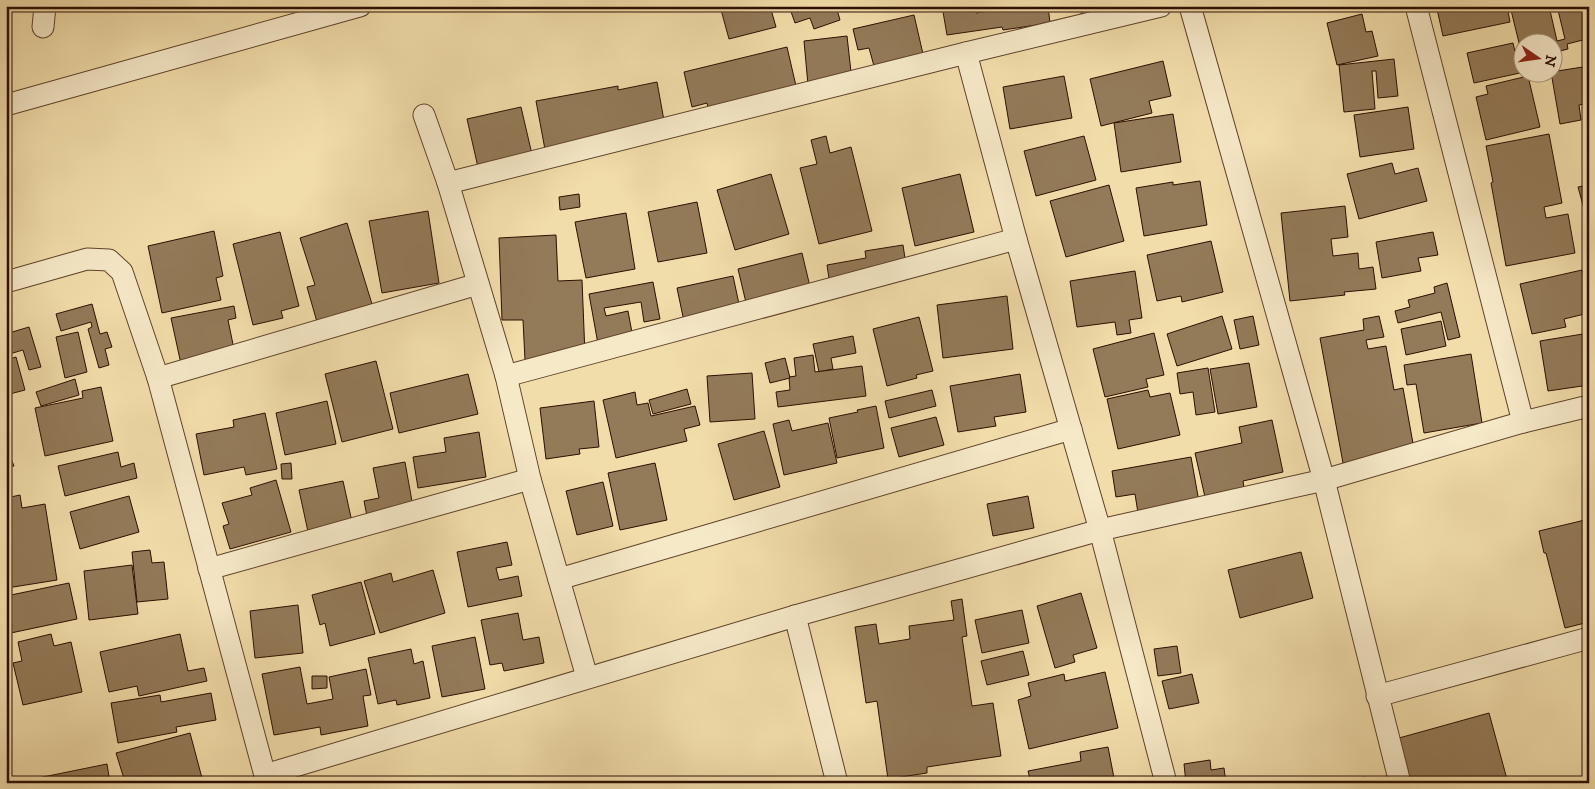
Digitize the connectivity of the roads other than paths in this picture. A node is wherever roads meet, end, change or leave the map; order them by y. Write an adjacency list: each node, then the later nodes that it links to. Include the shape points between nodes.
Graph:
1 (360, 6): 6 (street)
2 (1162, 6): 5 (street)
3 (1190, 6): 18 (street)
4 (1416, 6): 15 (street)
5 (966, 53): 8 (street); 9 (street)
6 (6, 105)
7 (424, 115): 8 (street)
8 (448, 183): 11 (street)
9 (1016, 239): 12 (street); 16 (street)
10 (6, 282): 13 (street, via 87,260 110,260 122,272)
11 (478, 284): 12 (street); 13 (street)
12 (506, 376): 17 (street)
13 (158, 378): 20 (street)
14 (1589, 406): 15 (street)
15 (1524, 422): 18 (street)
16 (1071, 429): 19 (street); 21 (street)
17 (530, 479): 20 (street); 21 (street)
18 (1324, 480): 19 (street); 25 (street)
19 (1100, 530): 22 (street); 28 (street)
20 (209, 570): 26 (street)
21 (559, 579): 24 (street)
22 (795, 616): 24 (street); 27 (street)
23 (1589, 638): 25 (street)
24 (587, 677): 26 (street)
25 (1377, 696): 29 (street)
26 (266, 779)
27 (837, 783)
28 (1166, 783)
29 (1400, 783)

